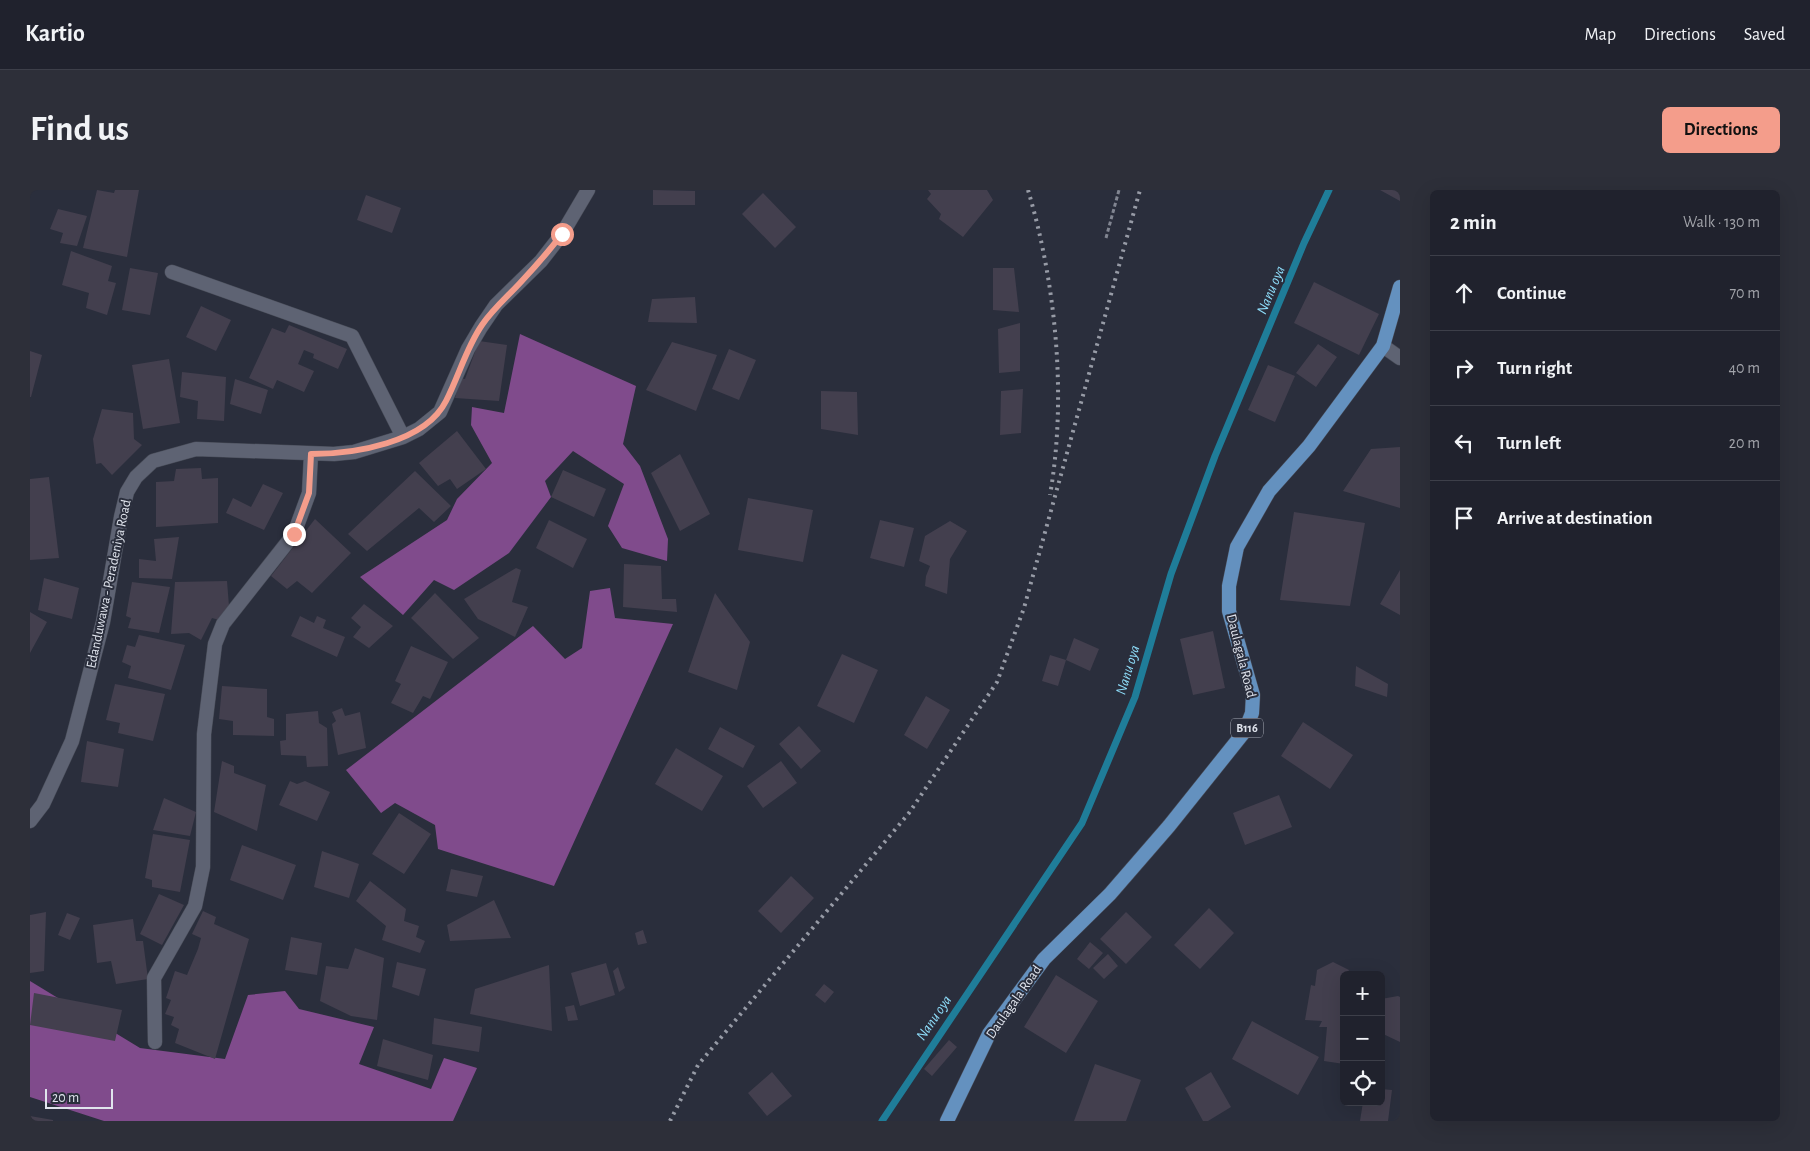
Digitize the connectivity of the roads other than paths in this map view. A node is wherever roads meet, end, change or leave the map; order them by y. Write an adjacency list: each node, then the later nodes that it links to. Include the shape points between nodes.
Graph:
1 (588, 190): 6 (street, Edanduwawa - Peradeniya Road, via 562,234 541,261 496,305 481,327 440,412)
2 (172, 272): 6 (street, via 352,336)
3 (1400, 287): 4 (main road, Daulagala Road / B116)
4 (1383, 346): 5 (street); 10 (main road, Daulagala Road / B116, via 1309,446 1269,491 1237,547 1229,586 1229,611 1253,695 1252,713 1245,731 1110,894 1044,959 989,1034)
5 (1400, 358)
6 (403, 437): 7 (street, Edanduwawa - Peradeniya Road, via 354,452)
7 (311, 454): 8 (street, Edanduwawa - Peradeniya Road, via 196,450 153,461 136,477 127,492 103,622 72,740 43,804); 9 (street, via 309,493 294,534 223,624 215,644 204,734 203,868 196,906 154,978)
8 (30, 821)
9 (155, 1042)
10 (947, 1121)

